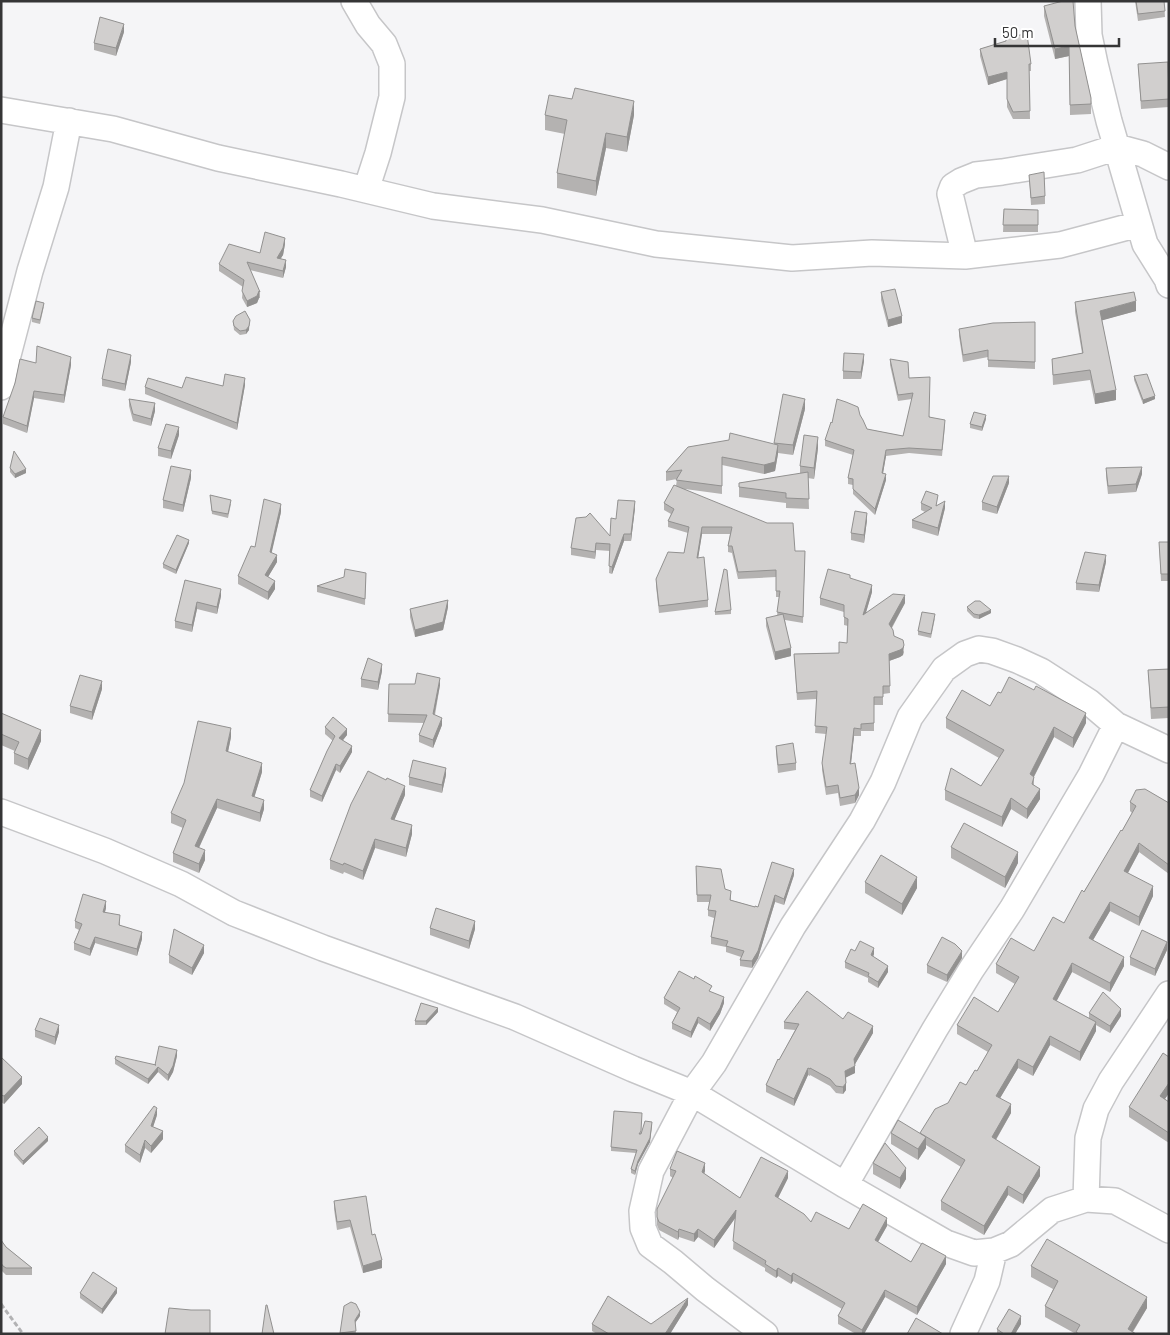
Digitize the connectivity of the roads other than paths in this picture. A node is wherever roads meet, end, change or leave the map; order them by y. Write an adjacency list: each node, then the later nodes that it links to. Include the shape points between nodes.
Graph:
1 (354, 1): 7 (street, via 384,44 392,64 392,97)
2 (1088, 1): 5 (street, via 1089,35)
3 (1, 110): 4 (street)
4 (69, 121): 7 (street); 11 (street, via 56,187 30,270)
5 (1117, 147): 6 (street, via 1143,154); 8 (street); 9 (street, via 1077,160 976,175 953,186 950,194)
6 (1169, 168)
7 (366, 190): 9 (street, via 433,206 542,220 656,244 792,258 872,253)
8 (1139, 224): 9 (street, via 1060,246); 10 (street, via 1145,244)
9 (965, 256)
10 (1169, 285)
11 (1, 387)
12 (1116, 725): 13 (street); 16 (street, via 1089,702 1040,671 992,651 979,649 965,654 944,670 910,717 883,782 862,821 793,926 714,1062); 17 (street, via 1091,775 1017,901 945,1012)
13 (1169, 750)
14 (1, 812): 16 (street, via 105,851 181,884 234,913 515,1017)
15 (1169, 994): 18 (street, via 1096,1109 1088,1138)
16 (692, 1093): 17 (street); 21 (street, via 651,1171 642,1211 643,1228 650,1245)
17 (845, 1186): 20 (street, via 946,1243 974,1253)
18 (1086, 1199): 19 (street, via 1115,1201); 20 (street, via 1052,1210 1011,1244)
19 (1169, 1230)
20 (994, 1251): 22 (street, via 987,1281)
21 (765, 1334)
22 (962, 1334)

